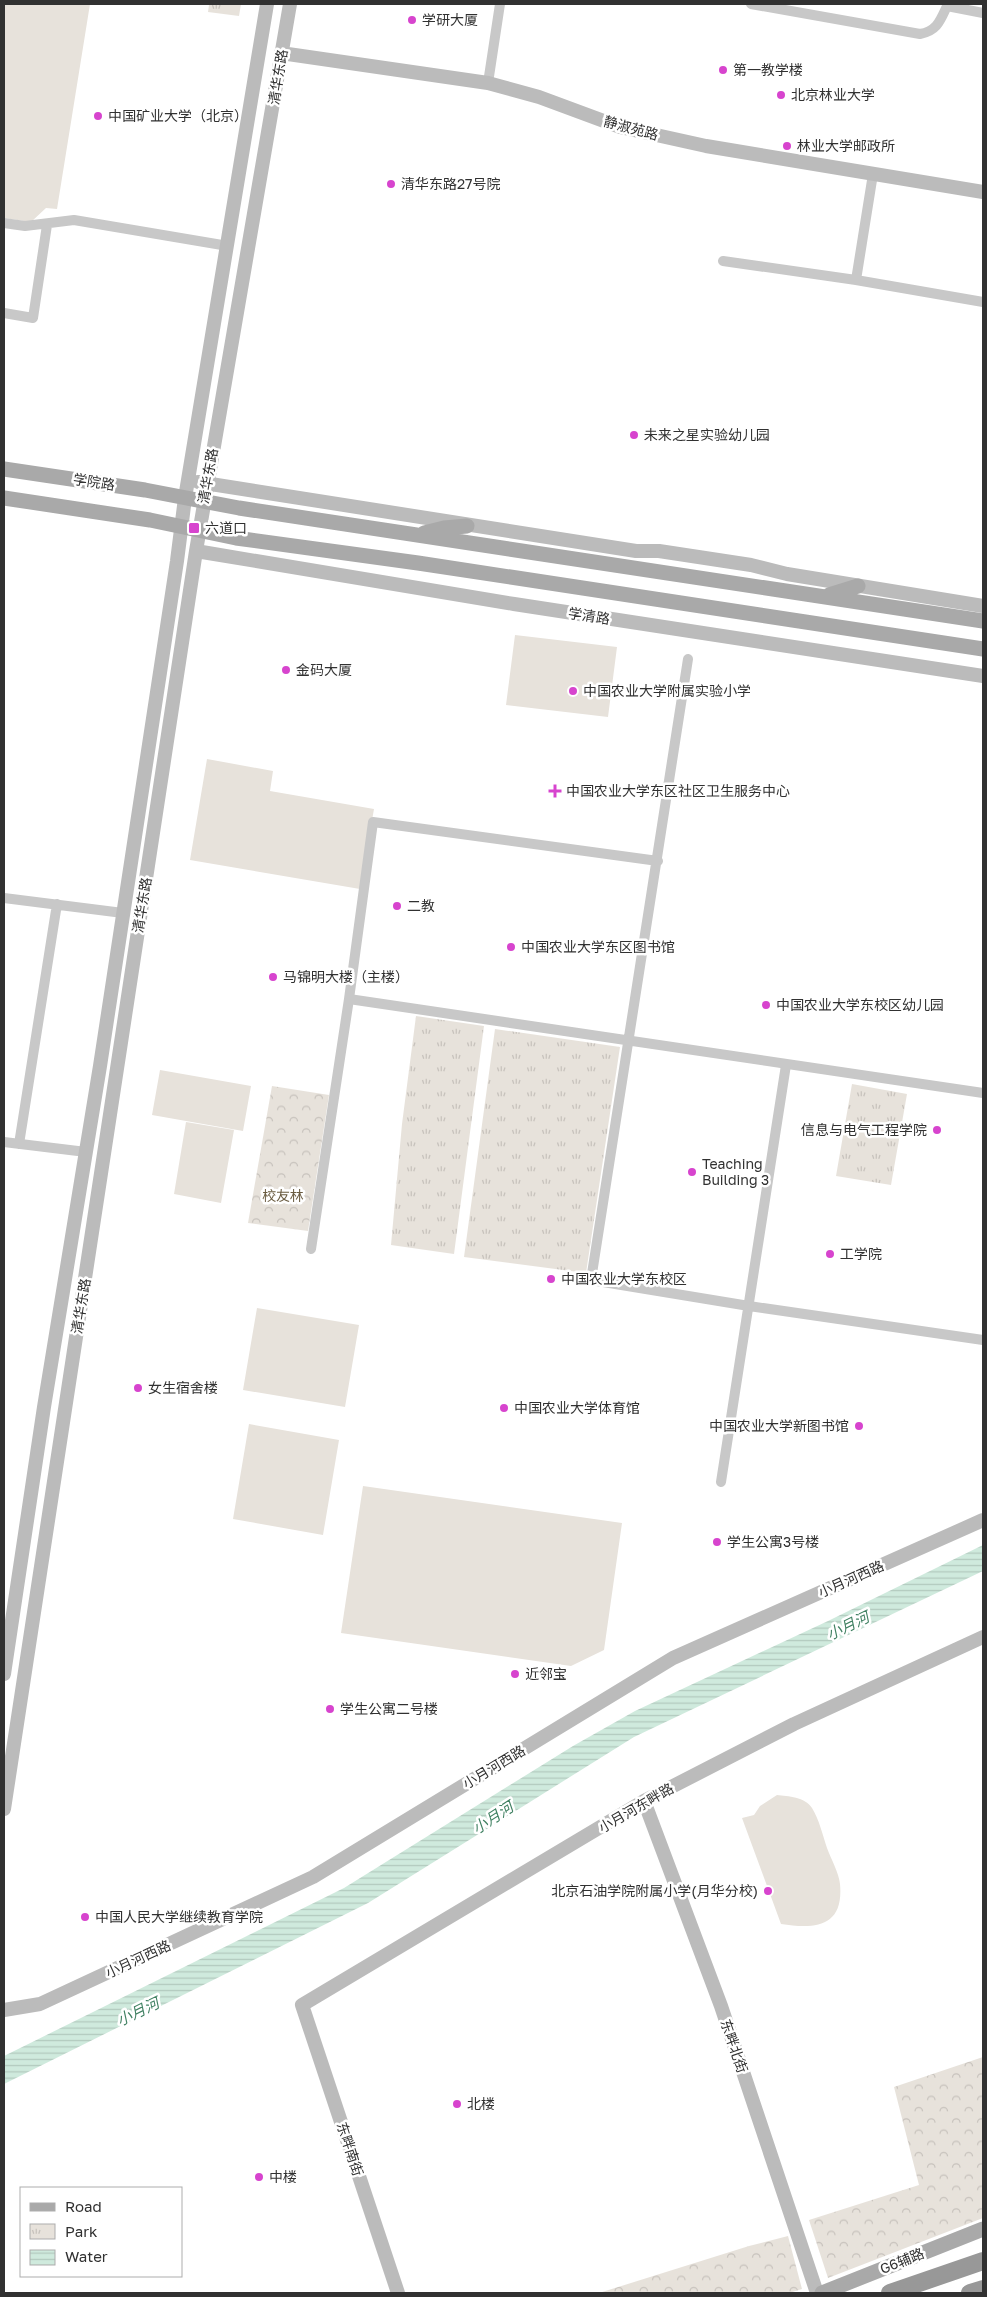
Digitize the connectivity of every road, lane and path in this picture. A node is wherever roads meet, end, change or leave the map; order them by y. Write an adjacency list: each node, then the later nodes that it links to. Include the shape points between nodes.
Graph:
1 (267, 4): 6 (street, 清华东路)
2 (290, 4): 7 (street, 清华东路)
3 (500, 4): 10 (street)
4 (751, 4): 5 (street, via 920,34 930,32 938,25 947,6)
5 (983, 13)
6 (262, 35): 7 (street, 静淑苑路); 8 (street, 清华东路)
7 (282, 47): 9 (street, 清华东路); 10 (street, 静淑苑路)
8 (257, 64): 9 (street); 15 (street, 清华东路)
9 (279, 68): 22 (street, 清华东路)
10 (488, 84): 11 (street, 静淑苑路, via 539,97 620,127 706,146)
11 (874, 174): 12 (street, 静淑苑路); 17 (street)
12 (983, 192)
13 (4, 223): 14 (street)
14 (47, 225): 15 (street, via 74,220); 19 (street, via 33,318)
15 (228, 246): 21 (street, 清华东路)
16 (723, 261): 17 (street)
17 (856, 280): 18 (street)
18 (983, 302)
19 (4, 313)
20 (4, 469): 24 (main road, 学院路)
21 (188, 480): 22 (street); 24 (street, 清华东路)
22 (207, 483): 25 (street, 清华东路); 26 (street)
23 (4, 498): 27 (main road)
24 (184, 498): 25 (main road, 学院路); 27 (street, 清华东路)
25 (204, 501): 28 (street, 清华东路); 29 (main road)
26 (467, 526): 29 (main road); 31 (street, via 751,565)
27 (182, 527): 28 (main road, 学清路); 41 (street, 清华东路)
28 (199, 530): 30 (street, 清华东路); 35 (main road, 学清路)
29 (418, 534): 32 (main road)
30 (196, 551): 37 (street, 学清路); 55 (street, 清华东路)
31 (858, 586): 32 (main road); 33 (street)
32 (826, 597): 34 (main road)
33 (983, 606)
34 (983, 621)
35 (983, 649)
36 (688, 659): 38 (street)
37 (983, 676)
38 (658, 861): 42 (street, via 373,822); 43 (street)
39 (4, 898): 40 (street)
40 (57, 904): 41 (street); 47 (street)
41 (123, 913): 48 (street, 清华东路)
42 (349, 999): 43 (street); 49 (street)
43 (629, 1042): 44 (street); 50 (street, via 592,1280)
44 (786, 1065): 45 (street); 50 (street)
45 (983, 1093)
46 (4, 1142): 47 (street)
47 (19, 1144): 48 (street)
48 (86, 1152): 54 (street, 清华东路)
49 (311, 1249)
50 (749, 1306): 51 (street); 52 (street)
51 (983, 1340)
52 (721, 1482)
53 (983, 1520): 61 (street, 小月河西路, via 673,1658 313,1877 40,2004)
54 (12, 1620): 55 (street); 57 (street, 清华东路)
55 (34, 1624): 59 (street, 清华东路)
56 (983, 1637): 58 (street, 小月河东畔路, via 794,1724)
57 (4, 1674)
58 (644, 1801): 60 (street, 小月河东畔路); 66 (street, 东畔北街, via 721,2006)
59 (4, 1809)
60 (302, 2005): 65 (street, 东畔南街)
61 (4, 2010)
62 (983, 2229): 67 (main road, G6辅路)
63 (983, 2261): 68 (highway)
64 (983, 2289): 69 (highway)
65 (398, 2293)
66 (818, 2293)
67 (822, 2293)
68 (890, 2293)
69 (970, 2293)

